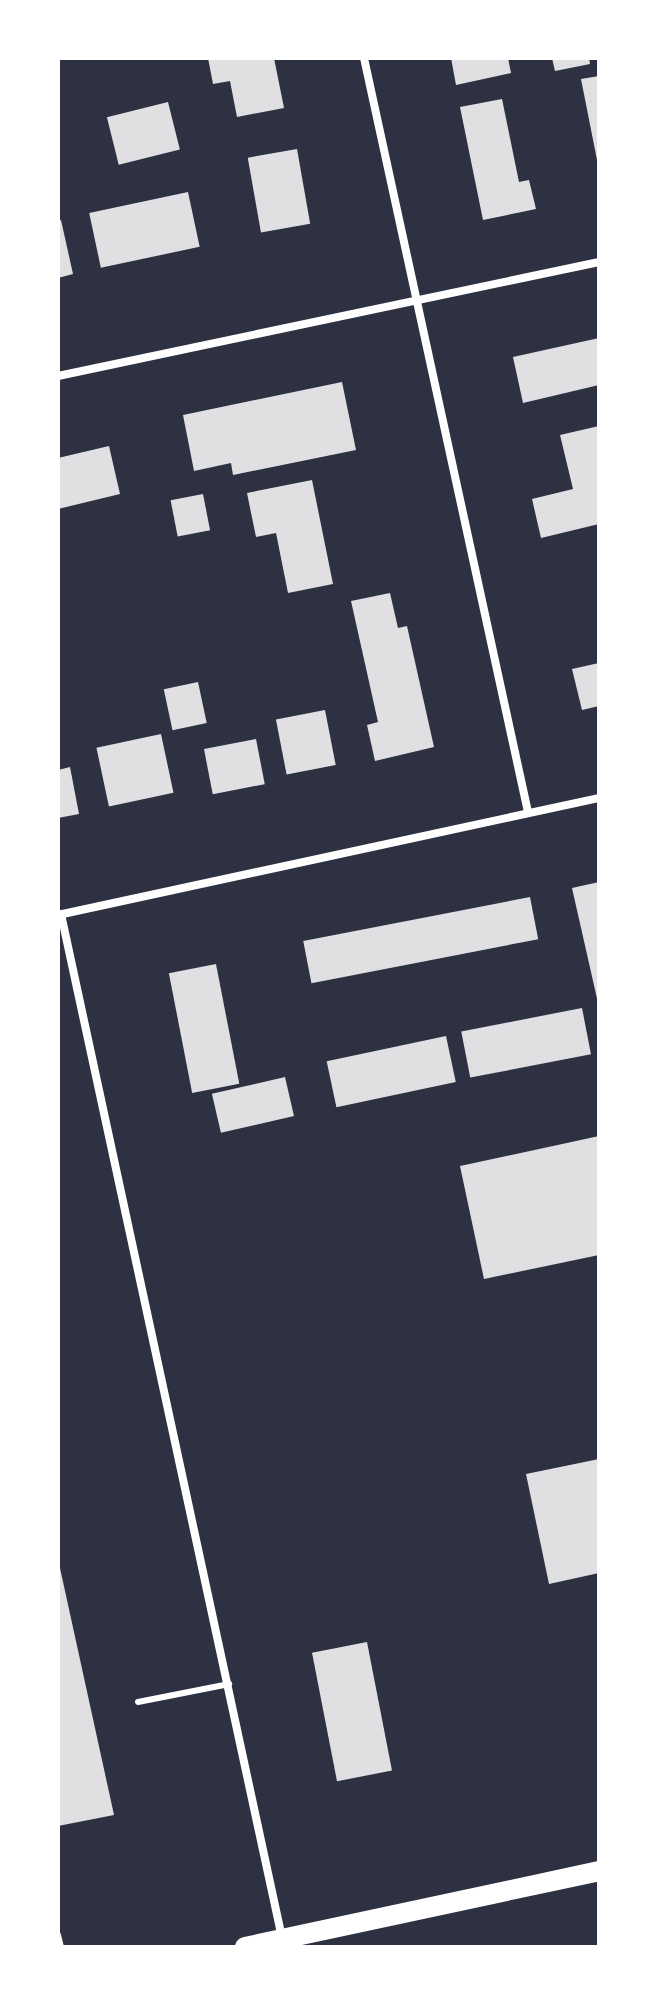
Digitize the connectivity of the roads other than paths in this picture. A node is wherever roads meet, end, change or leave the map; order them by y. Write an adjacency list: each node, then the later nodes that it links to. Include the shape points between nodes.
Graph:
1 (364, 58): 3 (street)
2 (599, 262): 3 (street)
3 (417, 301): 4 (street); 6 (street)
4 (58, 376)
5 (599, 798): 6 (street)
6 (528, 812): 7 (street)
7 (60, 915): 8 (street)
8 (229, 1684): 9 (lane); 12 (street)
9 (138, 1702)
10 (599, 1871): 12 (main road)
11 (58, 1935): 13 (lane)
12 (282, 1939): 14 (main road)
13 (61, 1947)
14 (245, 1947)

